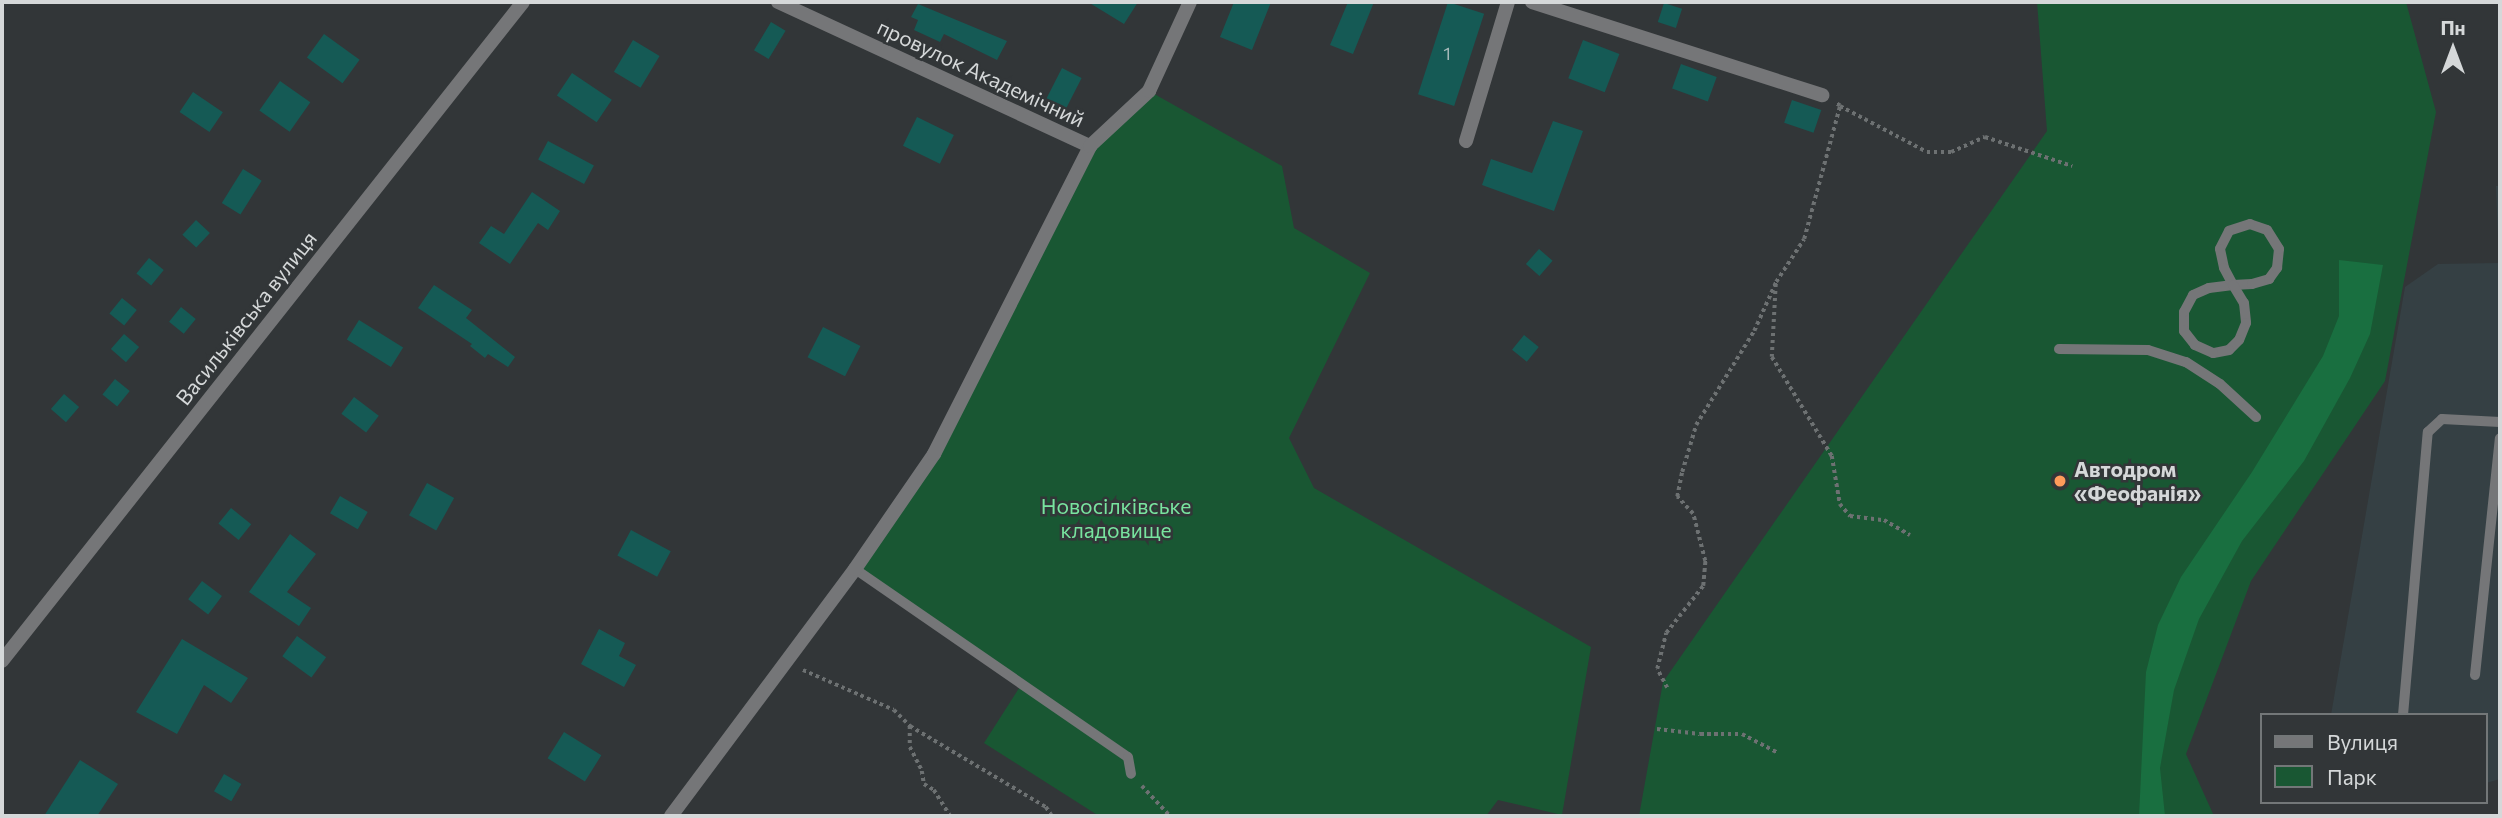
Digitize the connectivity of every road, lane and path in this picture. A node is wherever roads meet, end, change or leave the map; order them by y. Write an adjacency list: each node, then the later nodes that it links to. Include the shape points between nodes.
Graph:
1 (523, 2): 21 (street, Васильківська вулиця)
2 (778, 2): 9 (street, провулок Академічний)
3 (1190, 2): 9 (street, via 1149,91)
4 (1508, 2): 8 (street)
5 (1532, 2): 6 (street)
6 (1822, 95): 7 (path)
7 (1840, 106): 10 (path, via 1927,152 1951,152 1985,137); 11 (path, via 1804,239)
8 (1466, 141)
9 (1090, 146): 20 (street, via 934,454)
10 (2072, 166)
11 (1776, 282): 19 (path, via 1772,357 1832,456 1840,504 1850,516 1884,520); 24 (path, via 1754,331 1696,425 1682,472 1677,497 1693,514 1705,561 1703,586 1666,633 1657,669)
12 (2234, 285): 12 (lane, via 2269,279 2277,268 2279,249 2267,230 2250,224 2229,231 2220,249); 13 (lane, via 2193,295 2184,312 2184,331); 13 (lane, via 2244,303 2246,323 2239,340 2229,350 2213,353)
13 (2195, 345): 15 (lane)
14 (2059, 349): 15 (lane, via 2148,350)
15 (2186, 362): 16 (lane, via 2220,384)
16 (2256, 417)
17 (2500, 422): 25 (lane, via 2442,419 2428,432)
18 (2500, 438): 23 (lane)
19 (1910, 536)
20 (855, 569): 22 (street); 29 (lane, via 1128,757)
21 (2, 661)
22 (785, 662): 26 (path, via 894,710); 30 (street)
23 (2475, 675)
24 (1667, 688)
25 (2403, 713)
26 (910, 726): 31 (path, via 910,747 924,784 934,790); 32 (path, via 1046,807)
27 (1657, 729): 28 (path, via 1742,734)
28 (1778, 753)
29 (1131, 774): 33 (path)
30 (671, 816)
31 (950, 816)
32 (1052, 816)
33 (1170, 816)

